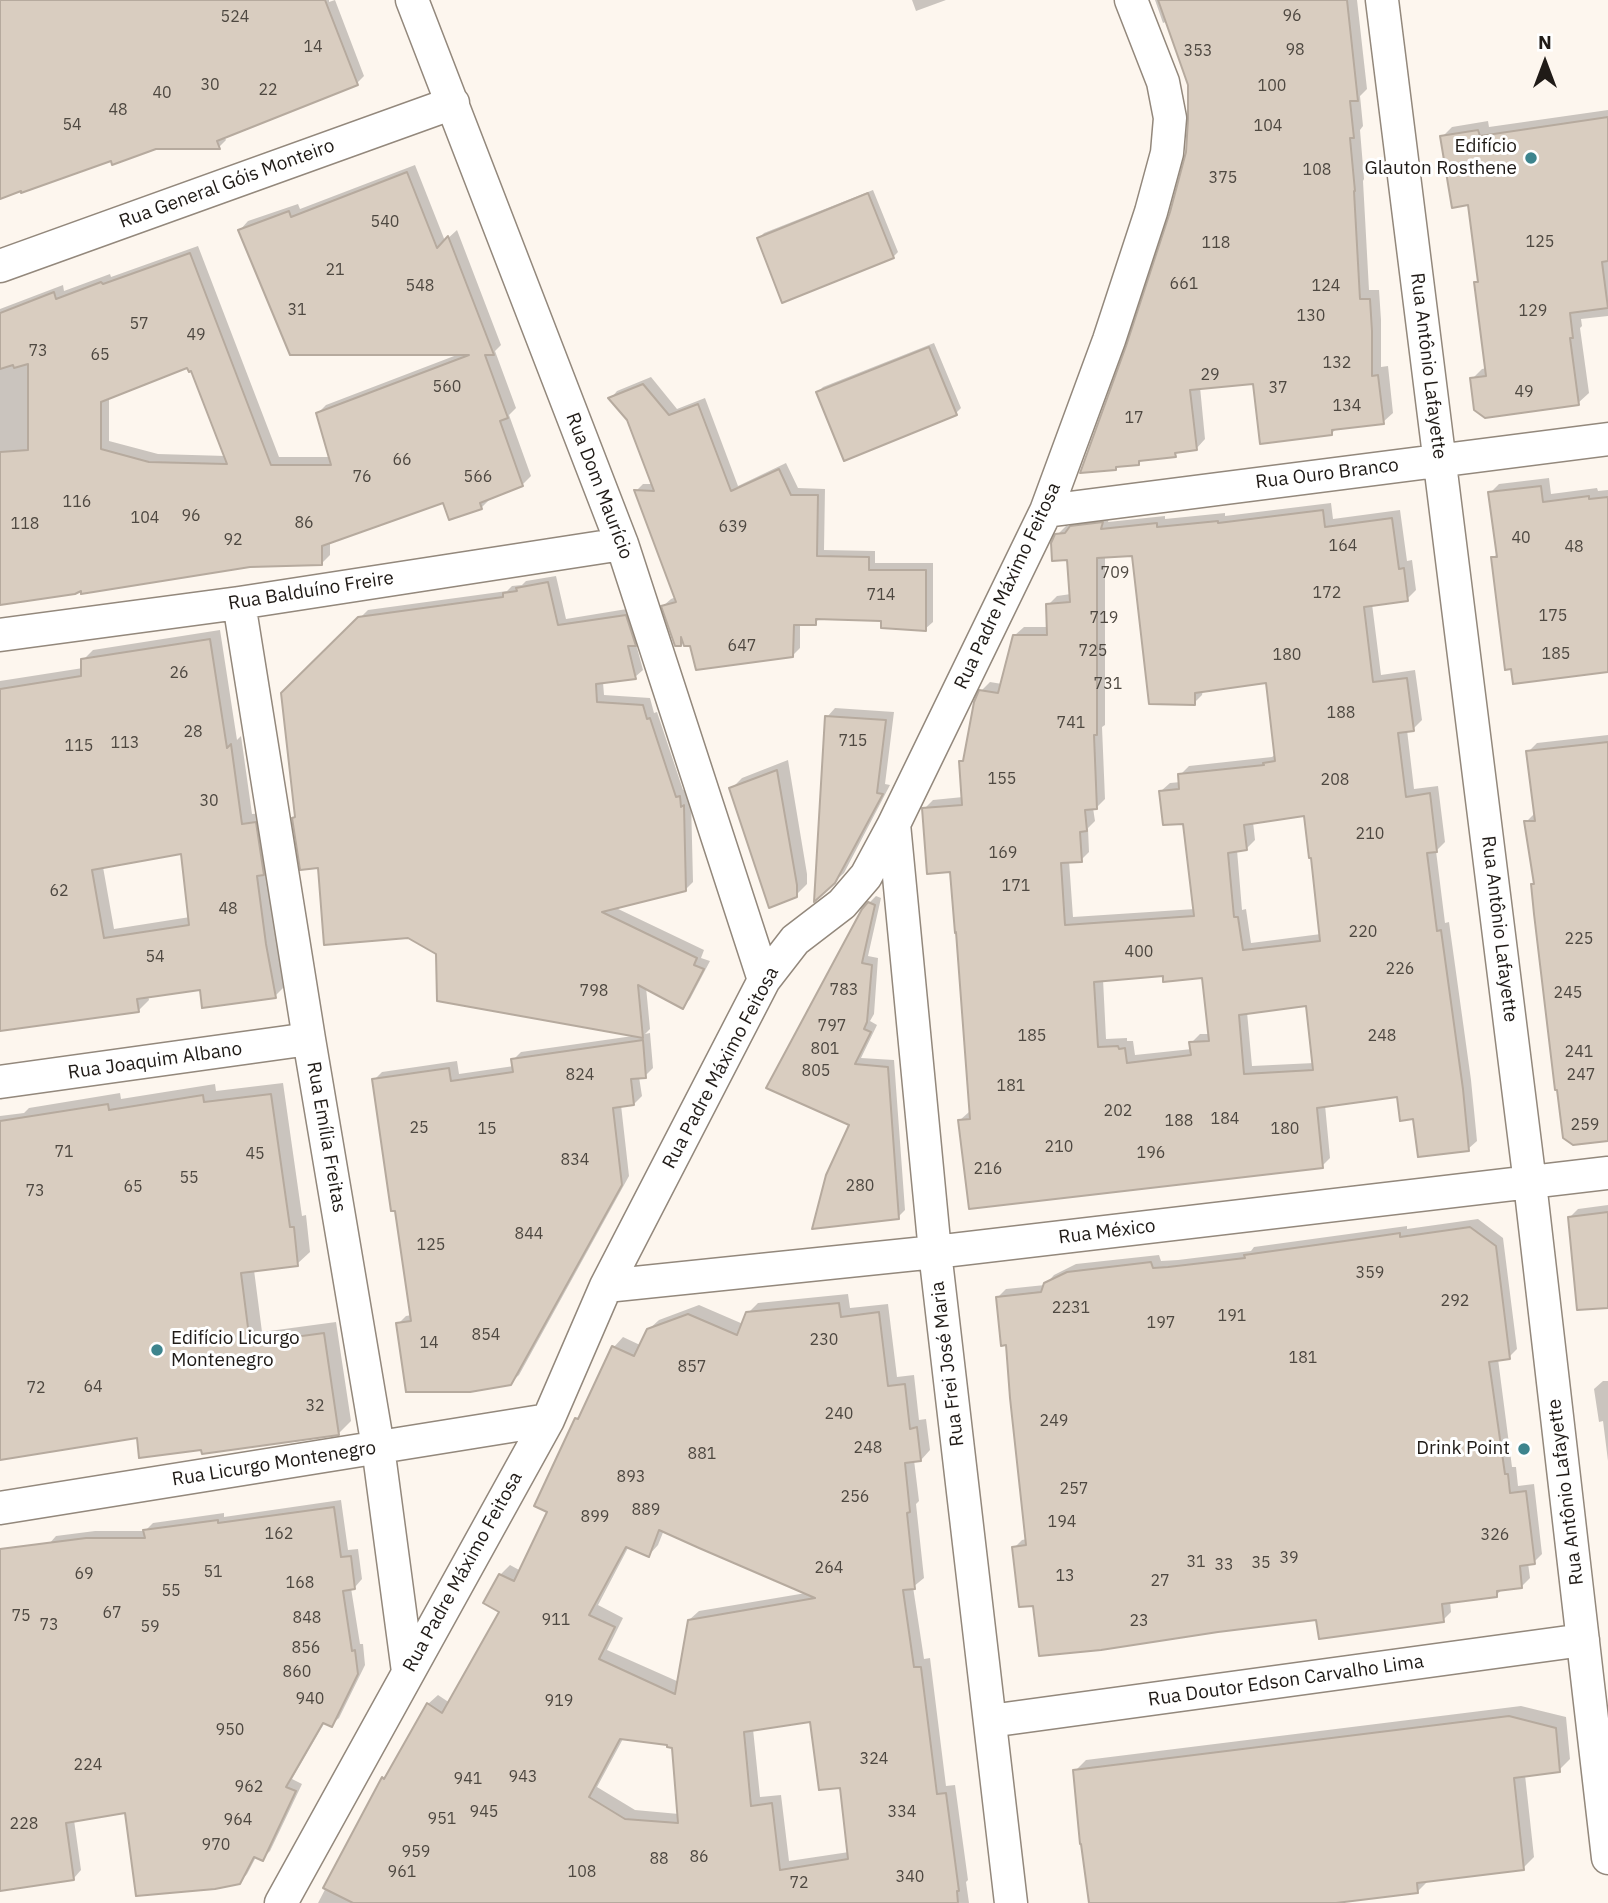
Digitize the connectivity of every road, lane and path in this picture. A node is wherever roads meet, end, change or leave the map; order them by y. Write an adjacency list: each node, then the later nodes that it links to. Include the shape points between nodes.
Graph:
1 (412, 0): 4 (street, Rua Dom Maurício)
2 (1131, 0): 8 (street, Rua Padre Máximo Feitosa, via 1163,82 1170,118 1167,153 1108,340)
3 (1382, 0): 7 (street, Rua Antônio Lafayette)
4 (453, 103): 5 (street, Rua General Góis Monteiro); 9 (street, Rua Dom Maurício)
5 (0, 266)
6 (1608, 439): 7 (street, Rua Ouro Branco)
7 (1440, 459): 8 (street, Rua Ouro Branco); 17 (street, Rua Antônio Lafayette)
8 (1046, 511): 12 (street, Rua Padre Máximo Feitosa)
9 (622, 544): 10 (street, Rua Balduíno Freire); 13 (street, Rua Dom Maurício)
10 (239, 603): 11 (street, Rua Balduíno Freire); 14 (street, Rua Emília Freitas)
11 (0, 635)
12 (894, 824): 13 (street, Rua Padre Máximo Feitosa, via 866,876 842,904 795,940); 18 (street, Rua Frei José Maria)
13 (764, 980): 19 (street, Rua Padre Máximo Feitosa)
14 (309, 1039): 15 (street, Rua Joaquim Albano); 21 (street, Rua Emília Freitas)
15 (0, 1082)
16 (1608, 1173): 17 (street, Rua México)
17 (1530, 1183): 18 (street, Rua México); 23 (street, Rua Antônio Lafayette)
18 (935, 1252): 19 (street, Rua México); 25 (street, Rua Frei José Maria)
19 (606, 1286): 20 (street, Rua Padre Máximo Feitosa)
20 (548, 1420): 21 (street, Rua Licurgo Montenegro); 24 (street, Rua Padre Máximo Feitosa)
21 (378, 1447): 22 (street, Rua Licurgo Montenegro); 24 (street, Rua Emília Freitas)
22 (0, 1508)
23 (1583, 1640): 25 (street, Rua Doutor Edson Carvalho Lima); 26 (street, Rua Antônio Lafayette)
24 (408, 1672): 27 (street, Rua Padre Máximo Feitosa)
25 (990, 1721): 28 (street, Rua Frei José Maria)
26 (1608, 1858)
27 (281, 1903)
28 (1011, 1903)

